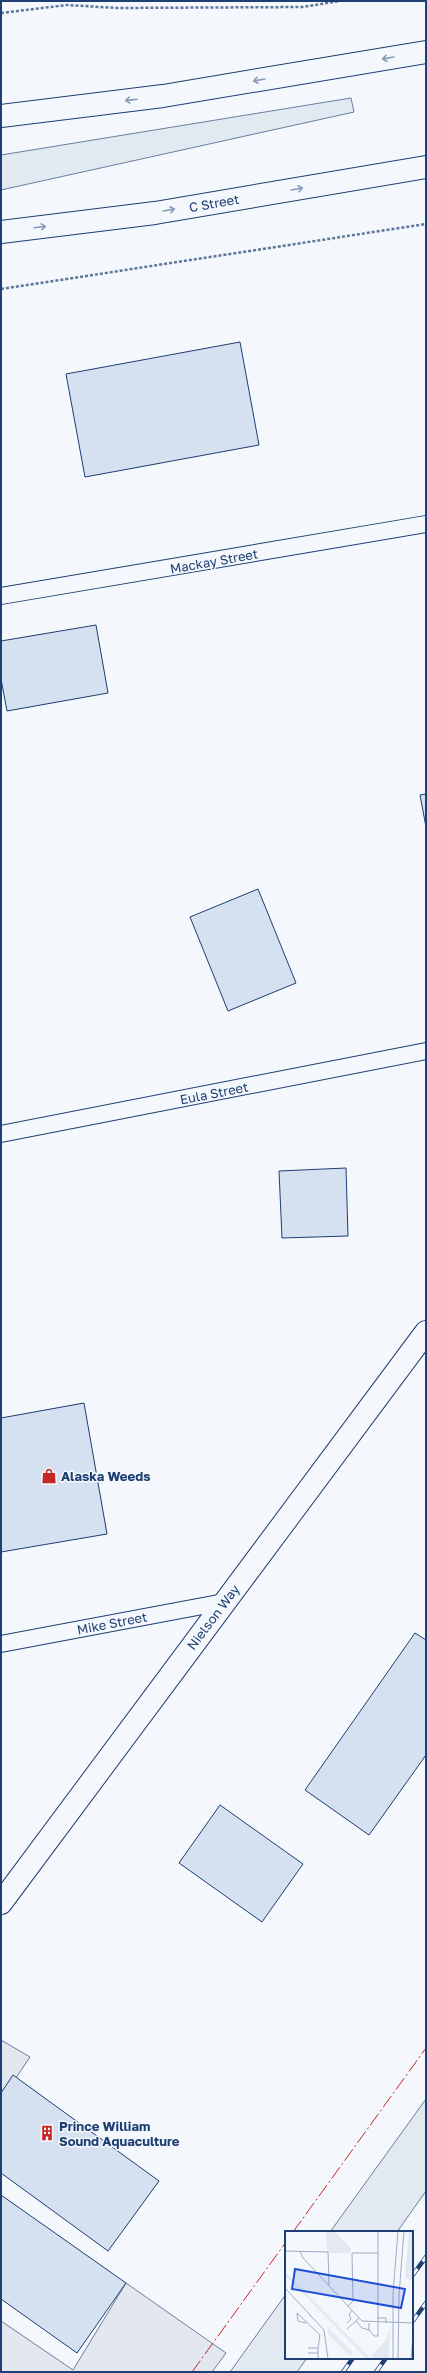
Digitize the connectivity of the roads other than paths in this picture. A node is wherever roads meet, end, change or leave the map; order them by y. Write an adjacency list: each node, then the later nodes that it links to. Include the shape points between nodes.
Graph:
1 (426, 52): 2 (main road, one-way to 2, via 163,96)
2 (1, 116)
3 (426, 167): 4 (main road, C Street, one-way to 3, via 155,213)
4 (1, 232)
5 (426, 524): 6 (lane, Mackay Street)
6 (1, 596)
7 (426, 1051): 8 (lane, Eula Street)
8 (1, 1134)
9 (426, 1332): 10 (main road, Nielson Way)
10 (224, 1602): 11 (lane, Mike Street); 12 (main road, Nielson Way)
11 (1, 1644)
12 (1, 1903)

